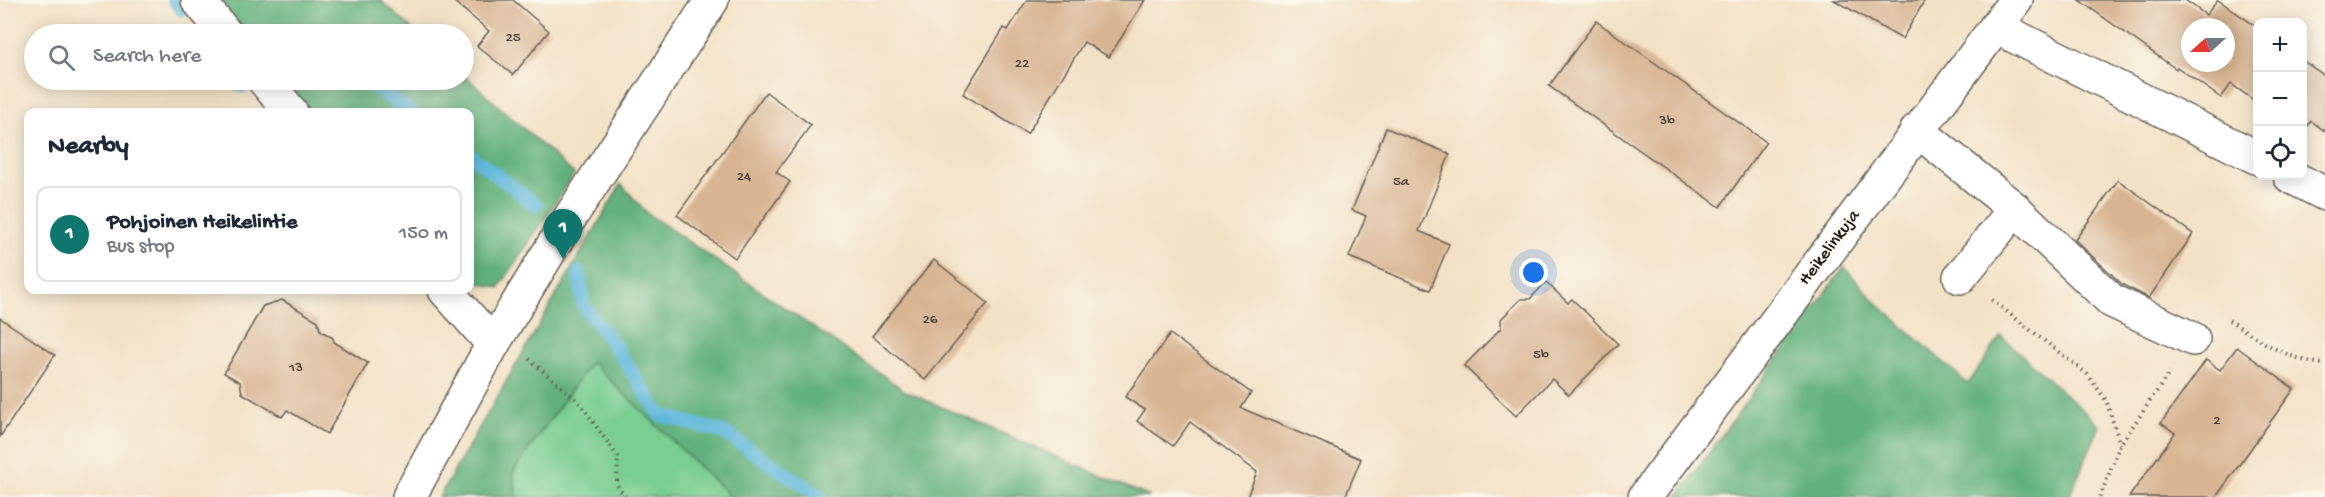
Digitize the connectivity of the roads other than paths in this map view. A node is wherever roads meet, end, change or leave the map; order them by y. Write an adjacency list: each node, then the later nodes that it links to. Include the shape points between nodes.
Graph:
1 (198, 0): 4 (street)
2 (712, 0): 16 (street)
3 (2016, 0): 5 (street, Heikelinkuja)
4 (218, 24)
5 (1996, 27): 8 (street, Heikelinkuja); 9 (street)
6 (272, 90): 7 (street)
7 (288, 108)
8 (1917, 130): 12 (street); 18 (street, Heikelinkuja)
9 (2253, 156)
10 (2297, 180): 11 (street)
11 (2325, 195)
12 (2015, 209): 13 (street); 15 (street, via 2112,301)
13 (1960, 277)
14 (449, 294): 16 (street)
15 (2193, 339)
16 (493, 344): 17 (street)
17 (409, 497)
18 (1646, 497)

